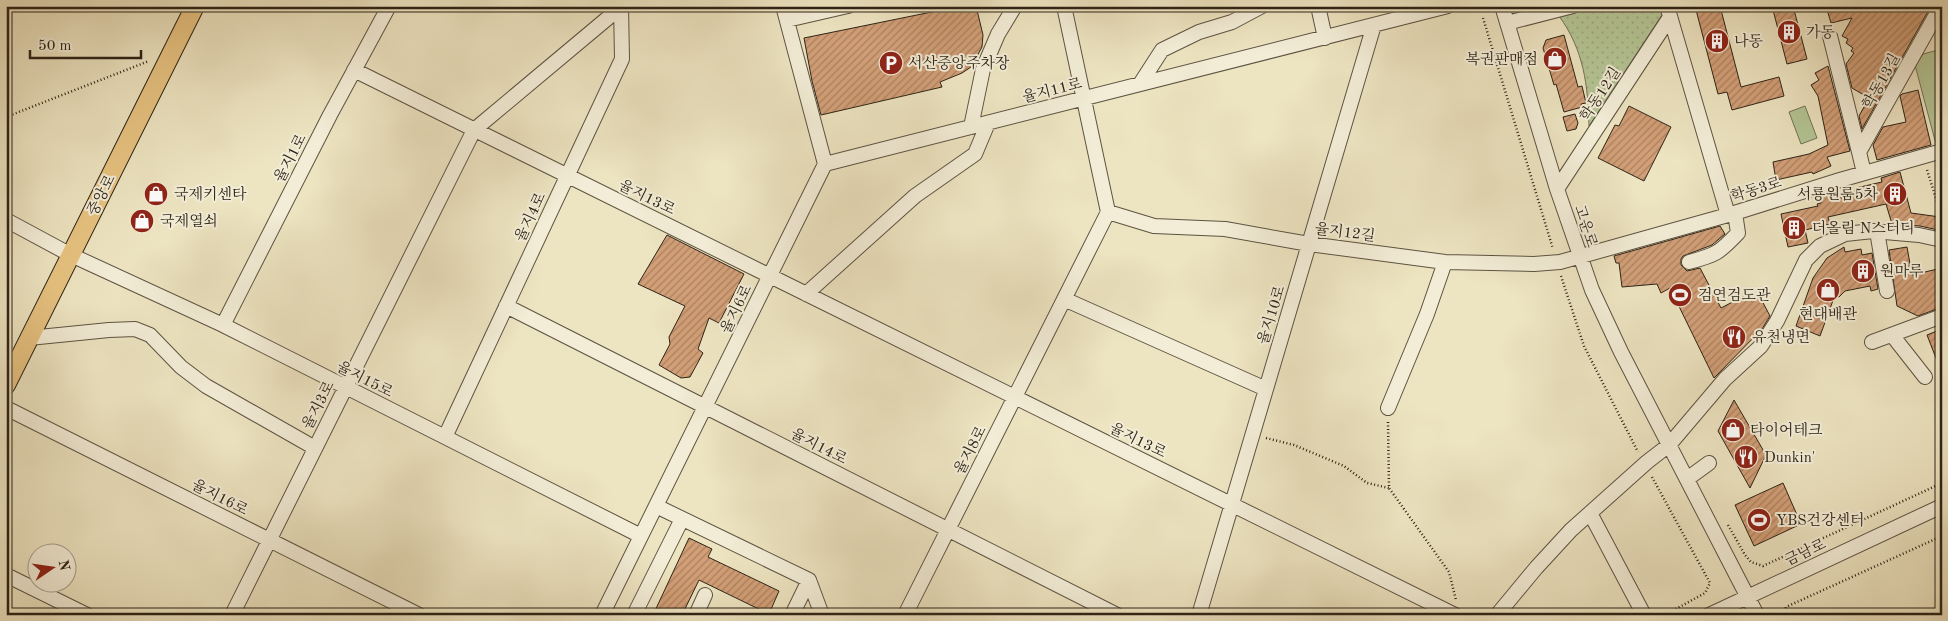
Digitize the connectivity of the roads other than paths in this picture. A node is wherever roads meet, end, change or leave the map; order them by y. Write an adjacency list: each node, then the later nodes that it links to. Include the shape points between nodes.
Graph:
1 (195, 6): 39 (main road, 중앙로)
2 (389, 6): 21 (street, 율지1로)
3 (621, 6): 26 (street); 31 (street, 율지4로, via 622,59)
4 (783, 6): 16 (street)
5 (848, 6): 16 (street)
6 (1014, 6): 25 (street, via 983,69)
7 (1064, 6): 23 (street)
8 (1262, 6): 22 (street, via 1232,22 1199,32 1162,50)
9 (1318, 6): 20 (street)
10 (1448, 6): 14 (street, 율지11로)
11 (1502, 6): 17 (street, 고운로)
12 (1573, 6): 17 (street)
13 (1941, 6): 28 (street, 학동13길)
14 (1420, 10): 18 (street, 율지11로)
15 (1668, 12): 32 (street, 학동12길); 34 (street)
16 (787, 20): 29 (street)
17 (1507, 23): 32 (street, 고운로)
18 (1374, 25): 20 (street, 율지11로); 38 (street, 율지10로)
19 (1830, 36): 28 (street)
20 (1325, 38): 22 (street, 율지11로)
21 (354, 70): 26 (street, 율지13로); 49 (street, 율지1로)
22 (1140, 84): 23 (street, 율지11로)
23 (1084, 98): 24 (street, 율지11로); 33 (street)
24 (988, 123): 25 (street, 율지11로); 45 (street, via 975,154 915,196)
25 (971, 127): 29 (street, 율지11로)
26 (474, 130): 31 (street, 율지13로); 55 (street, 율지3로)
27 (1942, 151): 30 (street, 학동3로)
28 (1859, 152): 30 (street)
29 (825, 164): 43 (street, 율지6로)
30 (1864, 173): 34 (street, 학동3로)
31 (567, 176): 43 (street, 율지13로); 47 (street, 율지4로)
32 (1557, 189): 40 (street, 고운로)
33 (1108, 212): 38 (street, 율지12길, via 1154,226 1225,229); 46 (street, 율지8로)
34 (1731, 214): 40 (street, 학동3로); 42 (street, via 1738,233 1720,251)
35 (6, 220): 39 (street, 율지15로)
36 (1877, 231): 37 (street); 44 (street); 62 (street, via 1837,237 1813,252 1765,341 1725,379)
37 (1942, 240)
38 (1309, 244): 41 (street, 율지12길); 56 (street, 율지10로)
39 (71, 255): 49 (street, 율지15로); 51 (main road, 중앙로)
40 (1579, 257): 41 (street, 율지12길, via 1534,264); 62 (street, 고운로, via 1611,332)
41 (1445, 262): 60 (street, via 1428,314)
42 (1689, 262)
43 (770, 276): 45 (street, 율지13로); 58 (street, 율지6로)
44 (1887, 292)
45 (806, 294): 57 (street, 율지13로)
46 (1064, 299): 56 (street); 57 (street, 율지8로)
47 (506, 306): 58 (street, 율지14로); 61 (street, 율지4로)
48 (1942, 316): 50 (street)
49 (223, 325): 55 (street, 율지15로)
50 (1892, 335): 52 (street); 53 (street)
51 (29, 338): 54 (main road, 중앙로); 63 (street, via 136,329 150,335 181,367 206,386)
52 (1872, 342)
53 (1925, 377)
54 (6, 385)
55 (346, 387): 61 (street, 율지15로); 63 (street, 율지3로)
56 (1266, 389): 66 (street, 율지10로)
57 (1015, 397): 66 (street, 율지13로); 71 (street, 율지8로)
58 (705, 407): 67 (street, 율지6로); 71 (street, 율지14로)
59 (6, 408): 73 (street, 율지16로)
60 (1388, 408)
61 (445, 437): 72 (street, 율지15로)
62 (1669, 445): 65 (street, 고운로); 69 (street)
63 (315, 448): 73 (street, 율지3로)
64 (1709, 463): 65 (street)
65 (1687, 479): 77 (street, 고운로)
66 (1232, 504): 78 (street, 율지13로); 89 (street, 율지10로)
67 (656, 506): 70 (street); 72 (street, 율지6로)
68 (1942, 506): 77 (street, 금남로)
69 (1590, 513): 90 (street, via 1536,568); 91 (street)
70 (682, 519): 75 (street); 83 (street)
71 (948, 529): 87 (street, 율지8로); 88 (street, 율지14로)
72 (641, 536): 82 (street, 율지6로)
73 (269, 540): 80 (street, 율지3로); 81 (street, 율지16로)
74 (6, 575): 79 (street)
75 (809, 580): 85 (street); 86 (street)
76 (705, 595): 84 (street)
77 (1748, 596): 92 (street, 금남로); 93 (street, 고운로)
78 (1456, 610)
79 (85, 614)
80 (232, 615)
81 (420, 615)
82 (602, 615)
83 (634, 615)
84 (696, 615)
85 (792, 615)
86 (822, 615)
87 (905, 615)
88 (1117, 615)
89 (1199, 615)
90 (1497, 615)
91 (1644, 615)
92 (1709, 615)
93 (1757, 615)

